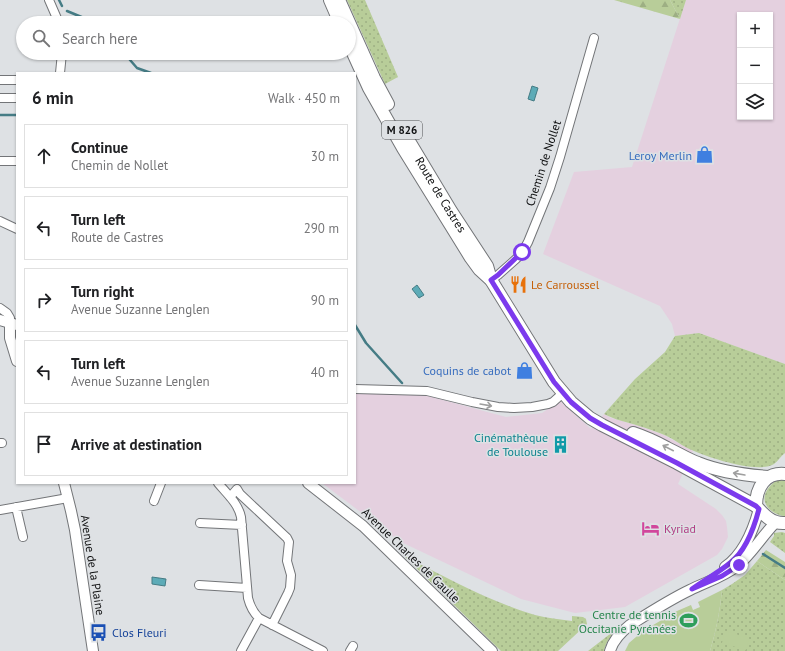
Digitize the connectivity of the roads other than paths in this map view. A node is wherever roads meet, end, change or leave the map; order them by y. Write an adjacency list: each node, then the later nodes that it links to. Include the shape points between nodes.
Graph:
1 (49, 0): 4 (street)
2 (330, 0): 5 (main road)
3 (339, 0): 6 (main road, Route de Castres / M 826)
4 (57, 16)
5 (337, 16)
6 (346, 16)
7 (356, 38): 20 (main road, Route de Castres / M 826, via 381,93 487,266)
8 (594, 38): 20 (street, Chemin de Nollet, via 552,182 528,242 516,259)
9 (356, 59): 20 (main road, Route de Castres / M 826, via 403,148 471,258)
10 (61, 60): 11 (street)
11 (60, 72)
12 (0, 80): 13 (street)
13 (16, 80)
14 (0, 98): 15 (street)
15 (16, 98)
16 (0, 161): 17 (street)
17 (16, 161)
18 (0, 221): 19 (street)
19 (16, 229)
20 (491, 280): 25 (main road, Route de Castres / M 826)
21 (0, 308): 22 (street, via 10,318)
22 (9, 323): 23 (street)
23 (16, 358)
24 (356, 389): 25 (street, one-way to 25, via 427,391 472,402 514,408 548,404)
25 (563, 394): 26 (main road, Route de Castres / M 826, via 581,411)
26 (602, 425): 28 (main road, Route de Castres / M 826, one-way to 26, via 711,468 643,437); 37 (main road, Route de Castres / M 826)
27 (784, 472): 28 (main road, Route de Castres)
28 (768, 477): 37 (main road, via 756,498)
29 (64, 484): 34 (street, Avenue de la Plaine)
30 (161, 484): 35 (street)
31 (219, 484): 33 (street)
32 (309, 484): 51 (street, Avenue Charles de Gaulle, via 363,526)
33 (230, 497): 41 (street, via 236,504); 47 (street, via 237,489 289,542 287,561 291,576 290,588)
34 (68, 498): 36 (street); 48 (street, Avenue de la Plaine)
35 (154, 500)
36 (16, 507): 38 (street); 42 (street)
37 (758, 508): 40 (main road, Route de Castres, via 768,518); 45 (street, via 752,528 739,554)
38 (0, 510)
39 (200, 523): 41 (street)
40 (780, 523): 45 (street, via 763,535 739,565 722,576)
41 (242, 525): 44 (street)
42 (23, 537)
43 (199, 585): 44 (street)
44 (247, 588): 46 (street, via 250,605)
45 (692, 589): 52 (street, via 622,631)
46 (259, 618): 47 (street); 49 (street)
47 (272, 625): 50 (street)
48 (93, 651)
49 (241, 651)
50 (322, 651)
51 (492, 651)
52 (610, 651)

